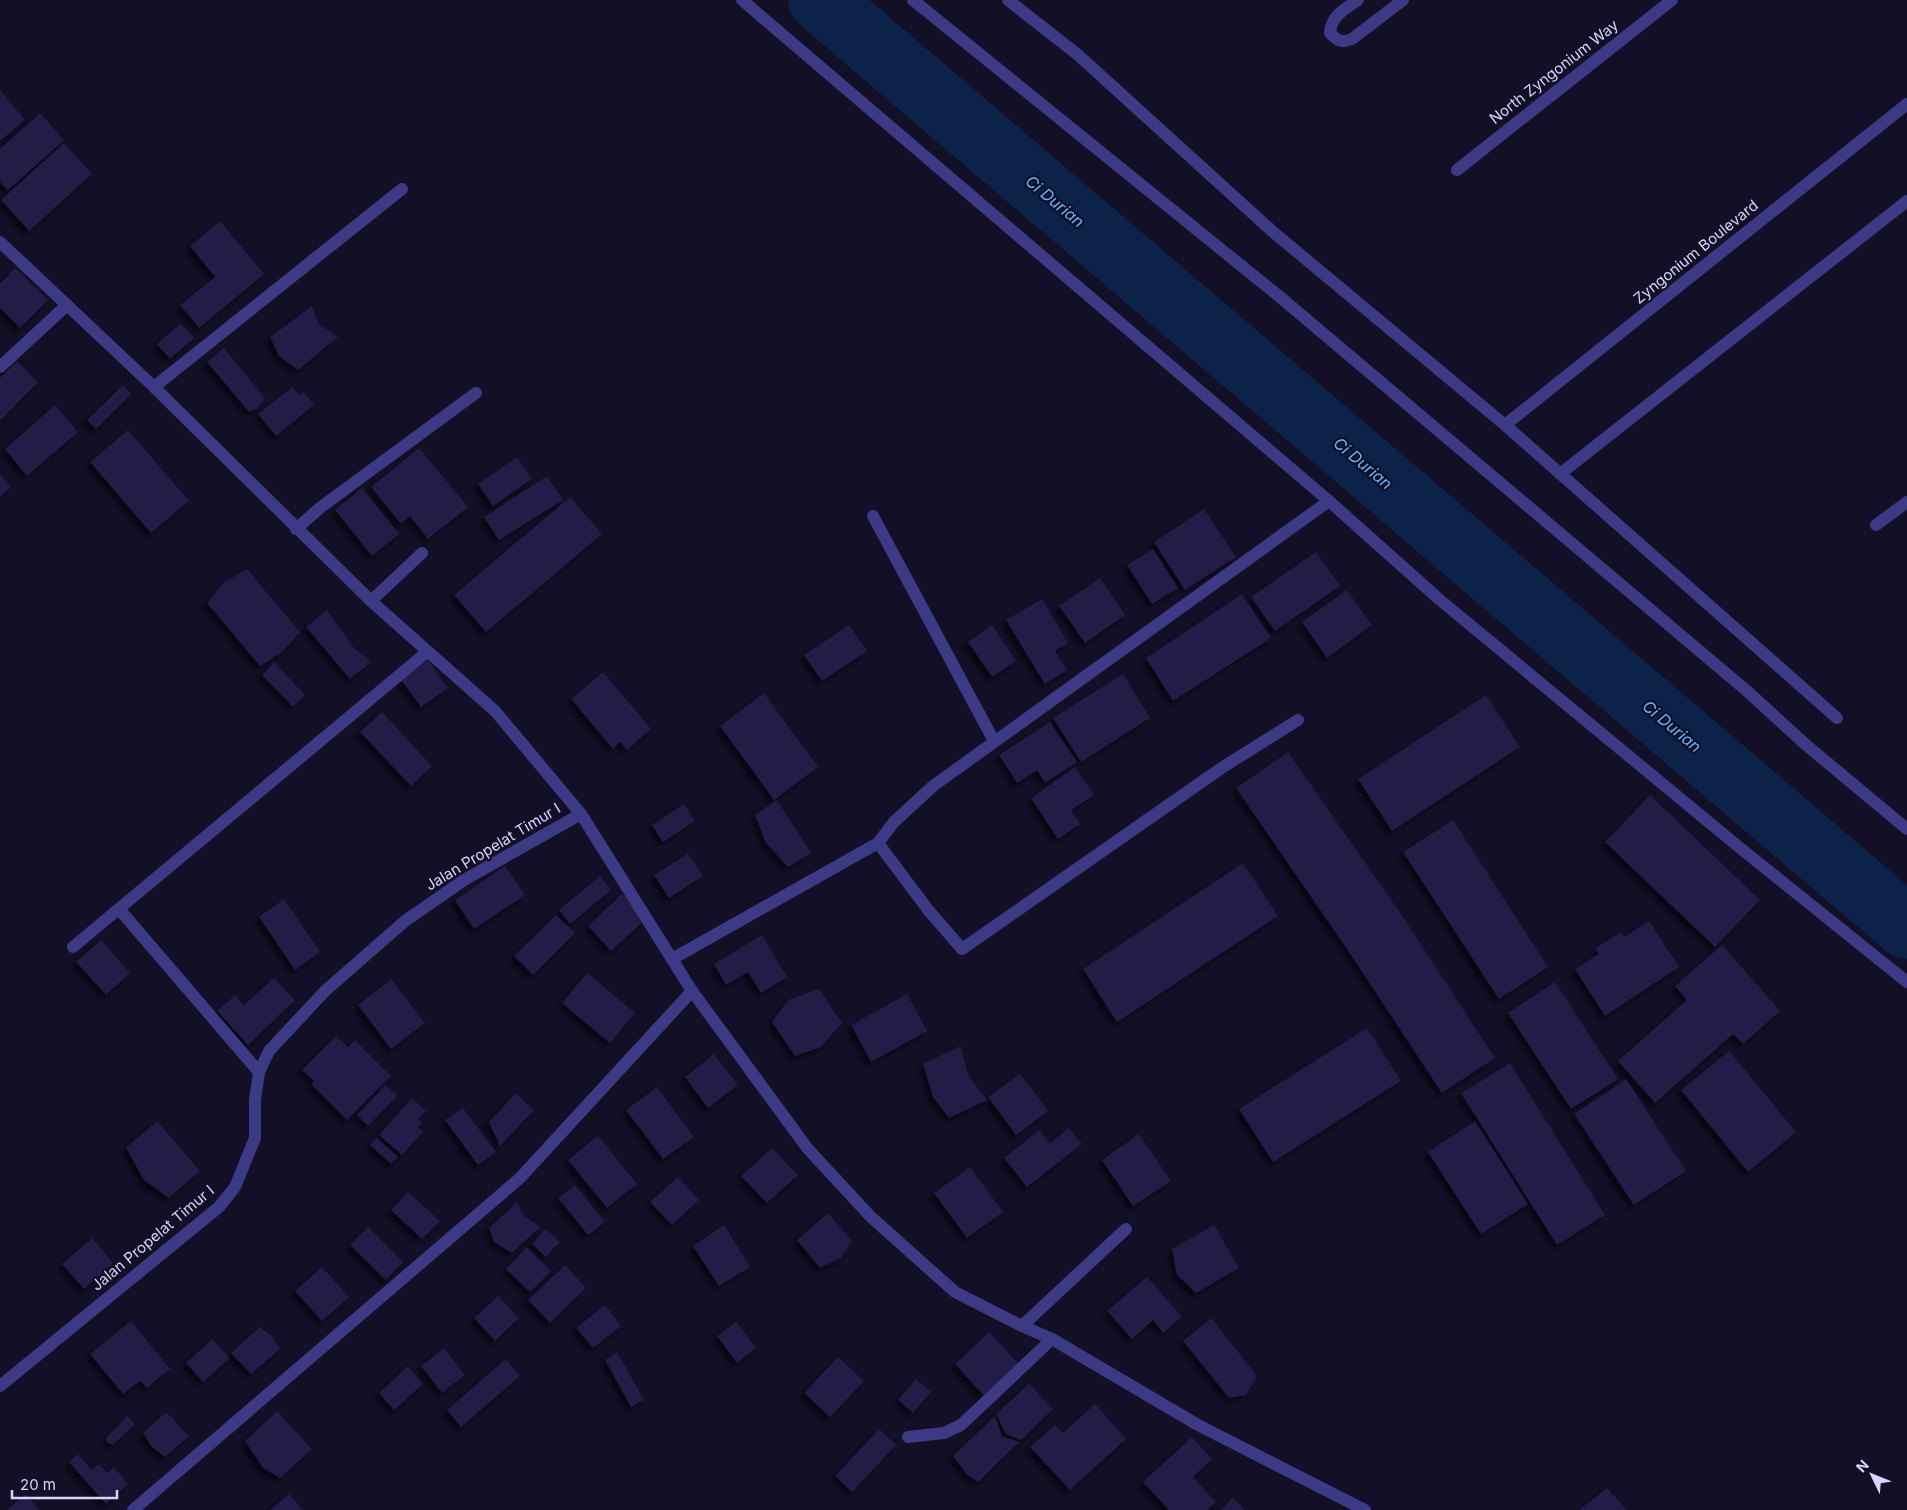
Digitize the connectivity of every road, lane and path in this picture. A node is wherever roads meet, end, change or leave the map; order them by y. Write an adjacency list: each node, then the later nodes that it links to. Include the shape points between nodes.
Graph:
1 (742, 0): 18 (street)
2 (913, 0): 30 (street, via 1288,303)
3 (1008, 0): 16 (street, via 1077,54 1272,231)
4 (1358, 0): 5 (street, via 1330,24 1330,33 1336,40 1352,40)
5 (1403, 0)
6 (1672, 0): 8 (street, North Zyngonium Way)
7 (1907, 104): 16 (street, Zyngonium Boulevard)
8 (1457, 170)
9 (402, 189): 14 (street)
10 (1907, 201): 17 (street)
11 (0, 242): 12 (street)
12 (67, 305): 13 (street); 14 (street)
13 (0, 367)
14 (154, 387): 22 (street)
15 (476, 393): 22 (street)
16 (1505, 425): 17 (street)
17 (1560, 474): 26 (street)
18 (1329, 501): 28 (street); 35 (street, via 1440,600)
19 (1907, 502): 21 (street)
20 (873, 516): 28 (street)
21 (1876, 525)
22 (296, 529): 24 (street)
23 (422, 553): 24 (street)
24 (371, 601): 25 (street)
25 (427, 652): 29 (street, via 496,712); 32 (street)
26 (1837, 718)
27 (1298, 720): 31 (street, via 1223,767 962,949)
28 (994, 741): 31 (street, via 914,802)
29 (581, 814): 34 (street); 37 (street, Jalan Propelat Timur I, via 464,880 405,921 325,991 269,1051)
30 (1907, 829)
31 (878, 843): 34 (street)
32 (119, 909): 33 (street); 37 (street)
33 (73, 947)
34 (672, 959): 36 (street)
35 (1907, 982)
36 (692, 991): 39 (street, via 808,1149 871,1217 955,1292); 43 (street, via 520,1178)
37 (259, 1072): 41 (street, Jalan Propelat Timur I, via 255,1138 235,1187 219,1207)
38 (1126, 1229): 39 (street)
39 (1022, 1326): 40 (street)
40 (1052, 1339): 42 (street, via 961,1424 944,1433); 44 (street, via 1198,1425)
41 (0, 1386)
42 (908, 1437)
43 (133, 1510)
44 (1364, 1510)

